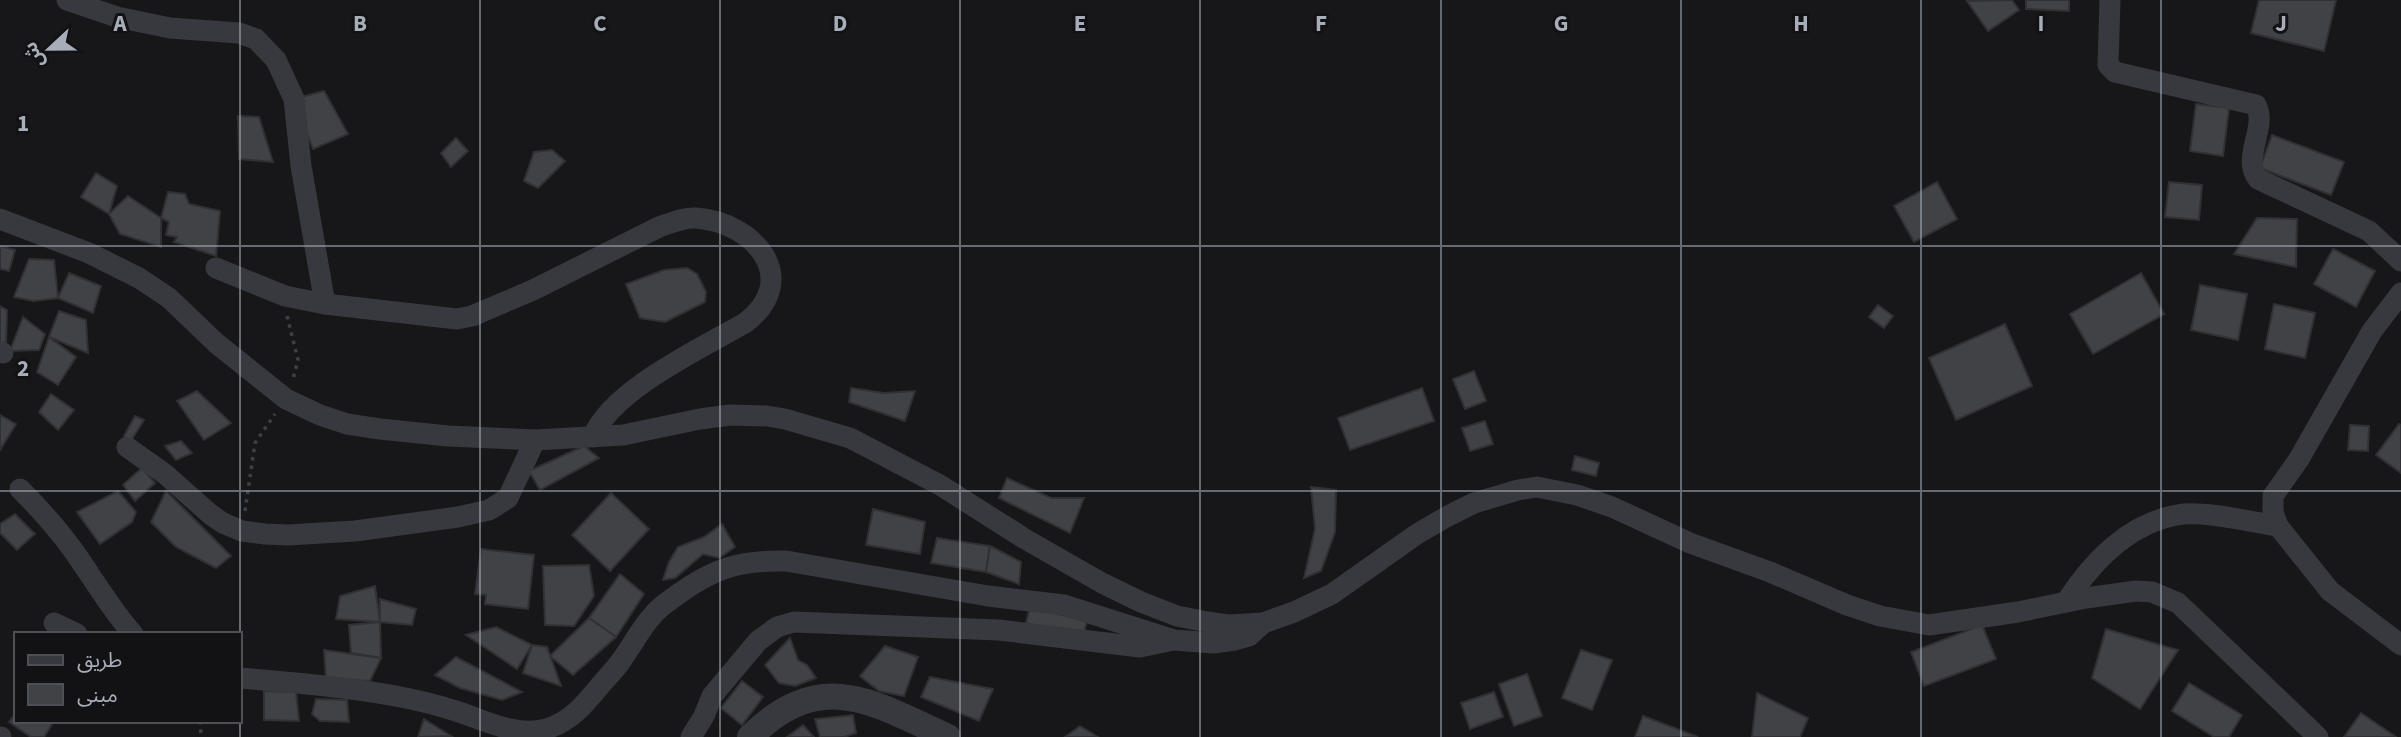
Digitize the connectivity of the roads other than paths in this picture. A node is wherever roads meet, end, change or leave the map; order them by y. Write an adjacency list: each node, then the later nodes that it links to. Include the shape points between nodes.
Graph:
1 (67, 0): 7 (street, via 117,18 239,33 256,39 276,60 294,99)
2 (2110, 0): 4 (street, via 2110,69 2256,105 2259,114 2252,166 2258,180 2369,231)
3 (0, 219): 9 (street, via 89,254 155,288 299,407 347,424)
4 (2401, 261)
5 (216, 268): 7 (street, via 285,296)
6 (2401, 293): 12 (street, via 2372,331 2273,496)
7 (325, 304): 8 (street, via 464,318 680,220 693,217 737,229 756,245 769,266 772,280 764,304 745,323 644,382 619,402)
8 (593, 437): 9 (street); 13 (street, via 730,415 767,416 850,438)
9 (535, 440): 10 (street, via 508,498 478,514 355,531 288,534 242,531 223,523)
10 (127, 447)
11 (20, 489): 19 (street, via 72,549)
12 (2278, 526): 14 (street, via 2178,514 2150,524 2101,556); 21 (street, via 2330,591)
13 (1134, 599): 16 (street); 17 (street, via 1207,622)
14 (2066, 602): 17 (street, via 1929,625 1880,615 1690,543 1612,507 1536,486 1474,503 1417,534 1332,594); 26 (street, via 2143,591 2169,598)
15 (54, 623): 18 (street)
16 (1123, 623): 20 (street); 22 (street, via 1064,605 786,561 757,561 716,570 669,600 653,614 621,662 581,708 545,729 514,729 396,697)
17 (1263, 623): 20 (street, via 1249,636 1235,640)
18 (73, 632)
19 (131, 632)
20 (1174, 640): 23 (street, via 1140,647 999,629 794,622 764,635 745,655 712,696)
21 (2401, 645)
22 (242, 678)
23 (691, 737)
24 (750, 737): 25 (street, via 775,716 831,695 849,696 894,712)
25 (948, 737)
26 (2318, 737)

